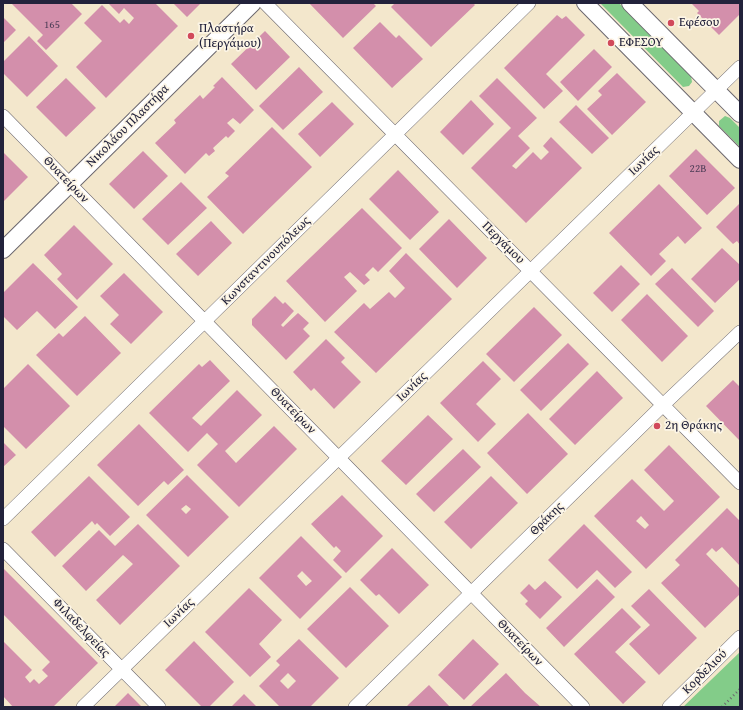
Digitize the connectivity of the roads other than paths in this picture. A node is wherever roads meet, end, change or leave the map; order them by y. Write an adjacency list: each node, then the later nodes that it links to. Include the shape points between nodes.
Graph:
1 (253, 3): 13 (street, Νικολάου Πλαστήρα)
2 (265, 3): 11 (street, Περγάμου)
3 (529, 3): 11 (street, Κωνσταντινουπόλεως)
4 (585, 3): 8 (street)
5 (630, 3): 7 (street)
6 (740, 67): 7 (street, Ιωνίας)
7 (716, 90): 8 (street, Ιωνίας); 9 (street)
8 (693, 113): 12 (street); 15 (street, Ιωνίας)
9 (740, 114)
10 (3, 116): 13 (street, Θυατείρων)
11 (395, 134): 15 (street, Περγάμου); 16 (street, Κωνσταντινουπόλεως)
12 (740, 160)
13 (70, 184): 14 (street, Νικολάου Πλαστήρα); 16 (street, Θυατείρων)
14 (3, 250)
15 (531, 271): 18 (street, Περγάμου); 19 (street, Ιωνίας)
16 (205, 321): 19 (street, Θυατείρων); 21 (street, Κωνσταντινουπόλεως)
17 (740, 332): 18 (street, Θράκης)
18 (663, 405): 20 (street, Περγάμου); 23 (street, Θράκης)
19 (339, 458): 23 (street, Θυατείρων); 25 (street, Ιωνίας)
20 (740, 483)
21 (3, 519)
22 (3, 549): 25 (street, Φιλαδελφείας)
23 (472, 593): 28 (street, Θράκης); 29 (street, Θυατείρων)
24 (740, 637): 30 (street, Κορδελιού)
25 (121, 670): 26 (street, Ιωνίας); 27 (street, Φιλαδελφείας)
26 (83, 707)
27 (159, 707)
28 (355, 707)
29 (583, 707)
30 (669, 707)

